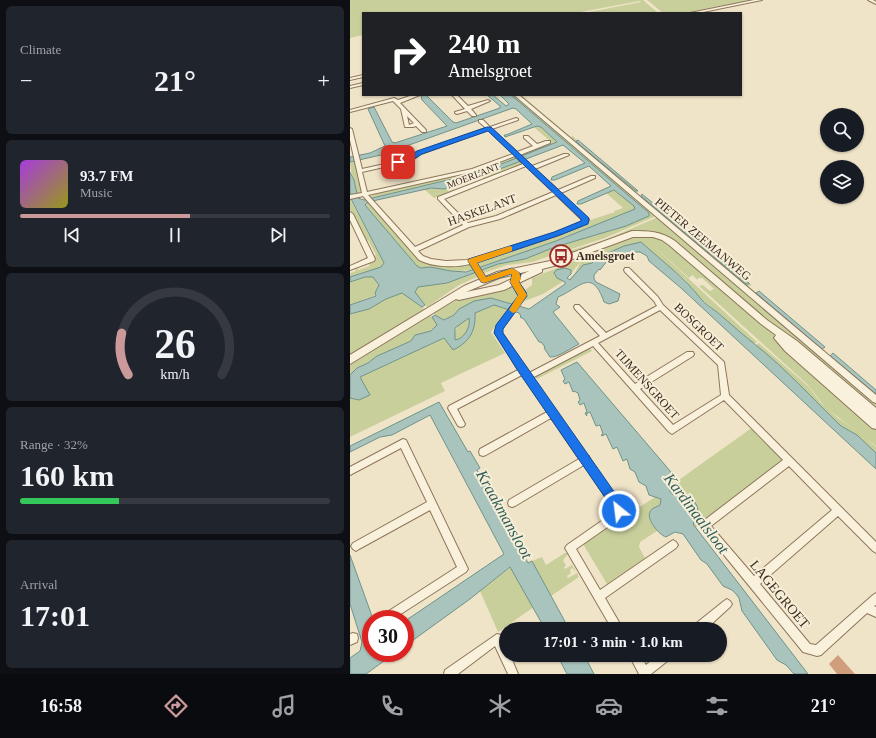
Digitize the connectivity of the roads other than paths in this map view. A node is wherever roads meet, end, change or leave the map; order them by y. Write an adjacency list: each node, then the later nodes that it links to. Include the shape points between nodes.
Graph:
1 (760, 0): 4 (street)
2 (870, 0): 3 (street)
3 (876, 3)
4 (697, 12)
5 (362, 76): 6 (street)
6 (350, 79)
7 (362, 84): 8 (street)
8 (350, 87)
9 (415, 96): 13 (street)
10 (455, 96): 15 (street)
11 (517, 96): 60 (street, PIETER ZEEMANWEG)
12 (488, 101): 15 (street)
13 (397, 102): 14 (street); 16 (street, via 394,99)
14 (403, 108): 21 (street); 21 (street, via 407,126)
15 (468, 109): 17 (street); 18 (street)
16 (350, 111)
17 (457, 113)
18 (474, 115)
19 (516, 119): 22 (street)
20 (481, 121): 22 (street)
21 (417, 123): 24 (street)
22 (489, 128): 29 (street); 32 (street, via 419,153 409,160)
23 (350, 129): 32 (street)
24 (424, 131)
25 (526, 136): 27 (street)
26 (548, 142): 27 (street)
27 (537, 147): 29 (street)
28 (566, 154): 31 (street)
29 (518, 155): 30 (street); 36 (street, via 474,170)
30 (526, 163): 31 (street); 38 (street, MOERLANT, via 440,198)
31 (532, 168): 34 (street)
32 (359, 171): 36 (street)
33 (594, 177): 34 (street, HASKELANT)
34 (558, 192): 38 (street, HASKELANT, via 498,218); 41 (street, via 585,218 585,222)
35 (350, 198): 36 (street)
36 (366, 198): 40 (street)
37 (350, 214): 39 (street)
38 (467, 225): 40 (street, HASKELANT)
39 (353, 226): 43 (street, via 372,259)
40 (414, 250): 41 (street, via 427,261)
41 (473, 263): 46 (street)
42 (551, 264): 45 (street); 47 (street); 52 (street, via 628,235 658,235 667,239)
43 (350, 268)
44 (627, 270): 51 (street)
45 (512, 271): 46 (street); 47 (street, via 517,275)
46 (482, 277): 48 (street, via 482,287); 49 (street)
47 (514, 282): 48 (street); 57 (street, via 522,294 498,333)
48 (487, 291): 49 (street)
49 (446, 302): 56 (street)
50 (576, 307): 53 (street)
51 (661, 307): 53 (street, BOSGROET); 59 (street, BOSGROET, via 721,364)
52 (764, 322): 62 (street, via 794,344); 64 (street, via 788,348)
53 (604, 337): 54 (street, BOSGROET)
54 (594, 343): 57 (street, BOSGROET); 58 (street, TIJMENSGROET)
55 (690, 354): 58 (street)
56 (350, 360)
57 (525, 374): 61 (street); 63 (street, BOSGROET, via 452,408)
58 (635, 388): 59 (street, TIJMENSGROET, via 672,430)
59 (724, 396): 67 (street)
60 (876, 400)
61 (553, 413): 65 (street); 66 (street)
62 (876, 414)
63 (460, 424)
64 (876, 425)
65 (483, 452)
66 (586, 459): 69 (street); 76 (street, via 619,511 616,516 570,548)
67 (789, 461): 71 (street); 75 (street, LAGEGROET, via 705,525)
68 (350, 471): 70 (street, via 404,444)
69 (512, 503)
70 (432, 504): 73 (street); 80 (street, via 463,569)
71 (838, 511): 74 (street); 75 (street)
72 (673, 545): 76 (street)
73 (356, 546)
74 (876, 548)
75 (752, 583): 79 (street, LAGEGROET, via 806,648 817,651)
76 (599, 597): 82 (street)
77 (876, 598): 79 (street, LAGEGROET)
78 (727, 604): 83 (street)
79 (866, 608): 81 (street)
80 (398, 610)
81 (876, 612)
82 (614, 622)
83 (706, 622)
84 (638, 662): 86 (street)
85 (658, 662): 86 (street)
86 (645, 673)
87 (449, 674): 88 (street, via 497,638)
88 (513, 674)

